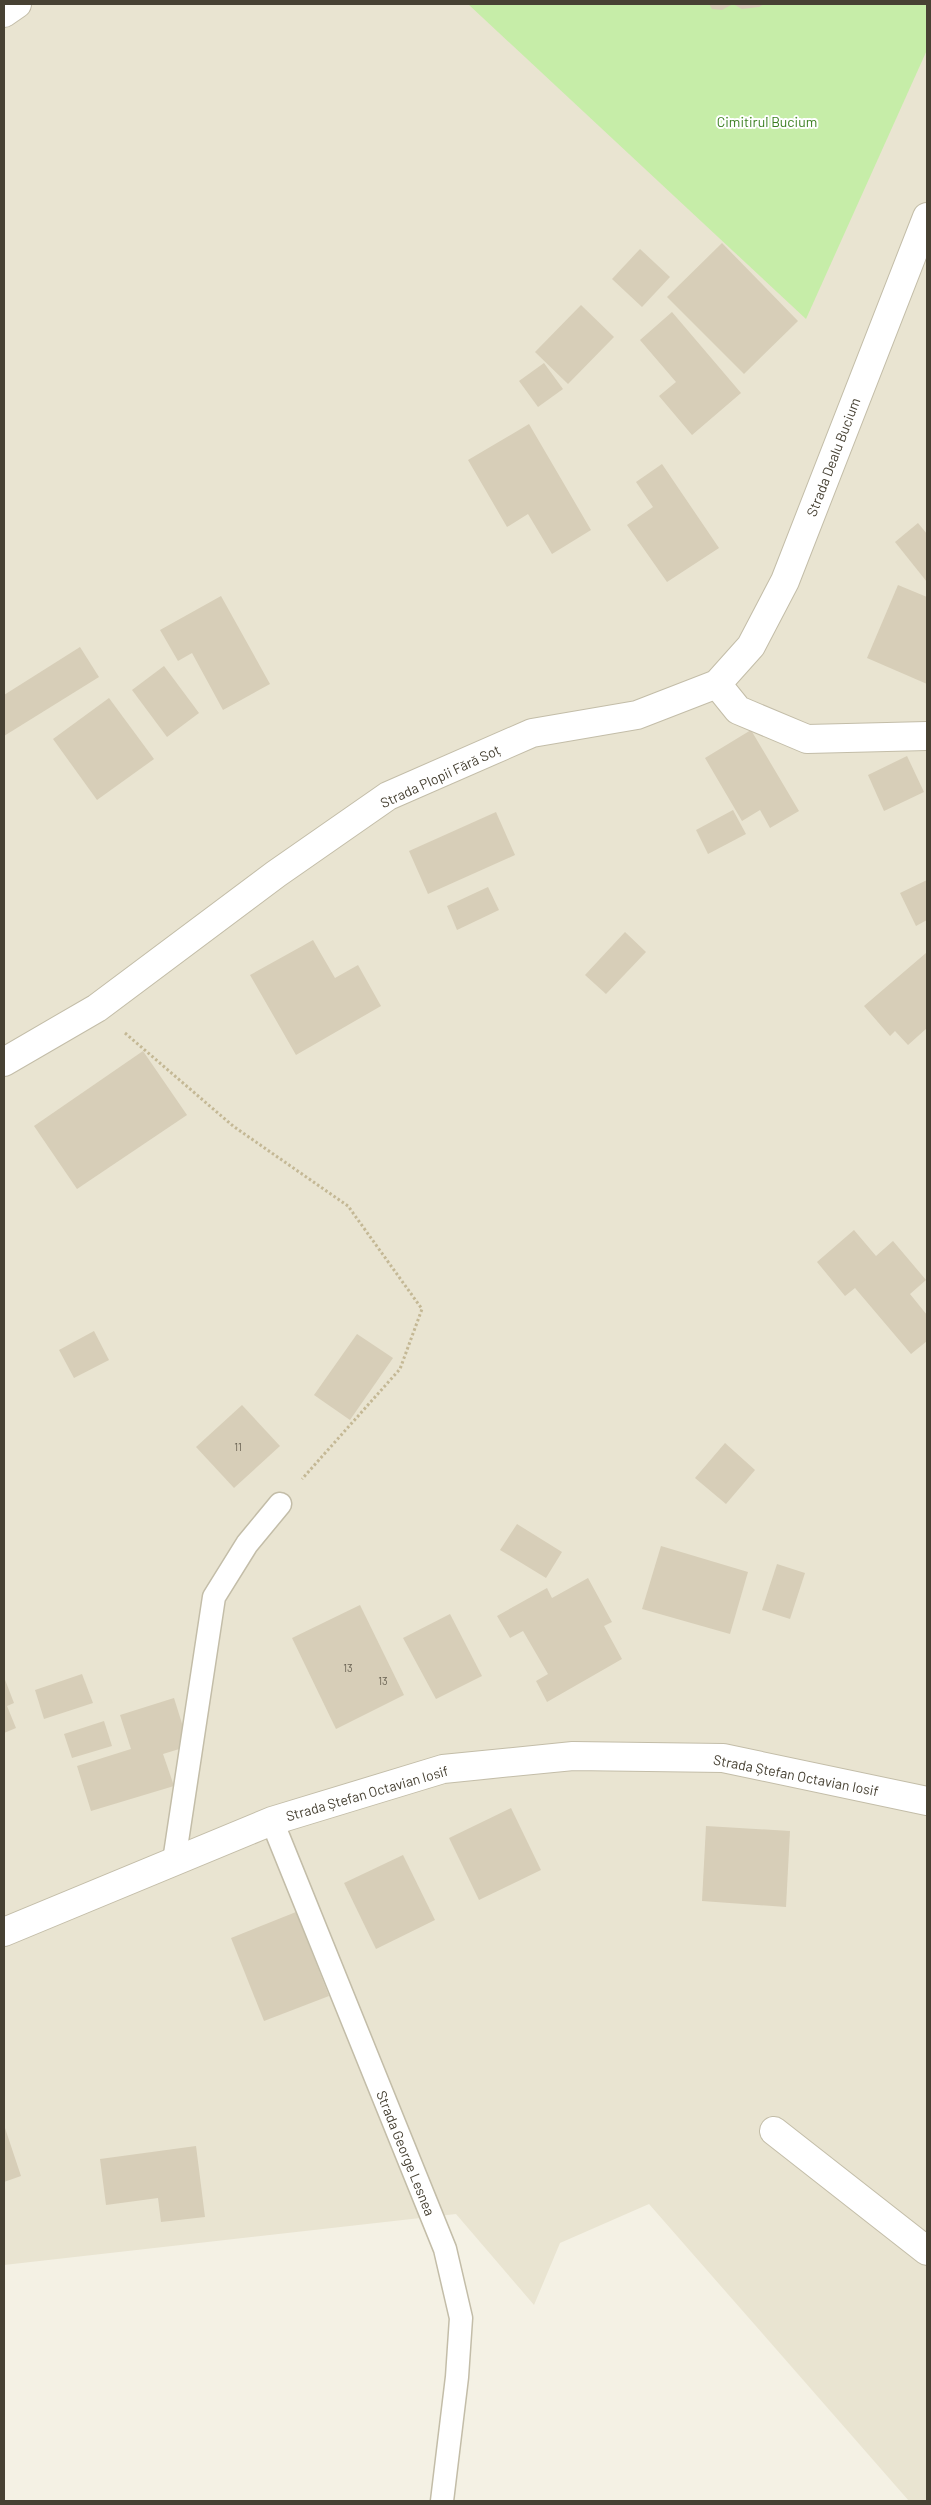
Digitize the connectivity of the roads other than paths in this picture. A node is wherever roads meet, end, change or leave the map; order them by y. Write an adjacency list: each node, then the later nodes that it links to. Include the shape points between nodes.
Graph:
1 (17, 4): 2 (street)
2 (4, 13)
3 (927, 217): 4 (street, Strada Dealu Bucium, via 785,581 751,646)
4 (717, 684): 5 (street, via 738,710 807,739); 6 (street, Strada Plopii Fără Soț, via 637,715 532,733 388,796 276,874 97,1008)
5 (927, 736)
6 (4, 1062)
7 (280, 1504): 10 (lane, via 247,1544 214,1597)
8 (927, 1801): 9 (street, Strada Ștefan Octavian Iosif, via 723,1758 573,1756 443,1769)
9 (272, 1821): 10 (street, Strada Ștefan Octavian Iosif); 14 (lane, Strada George Lesnea, via 445,2249 461,2318)
10 (174, 1861): 11 (street, Strada Ștefan Octavian Iosif)
11 (4, 1932)
12 (774, 2131): 13 (street)
13 (927, 2251)
14 (442, 2501)

